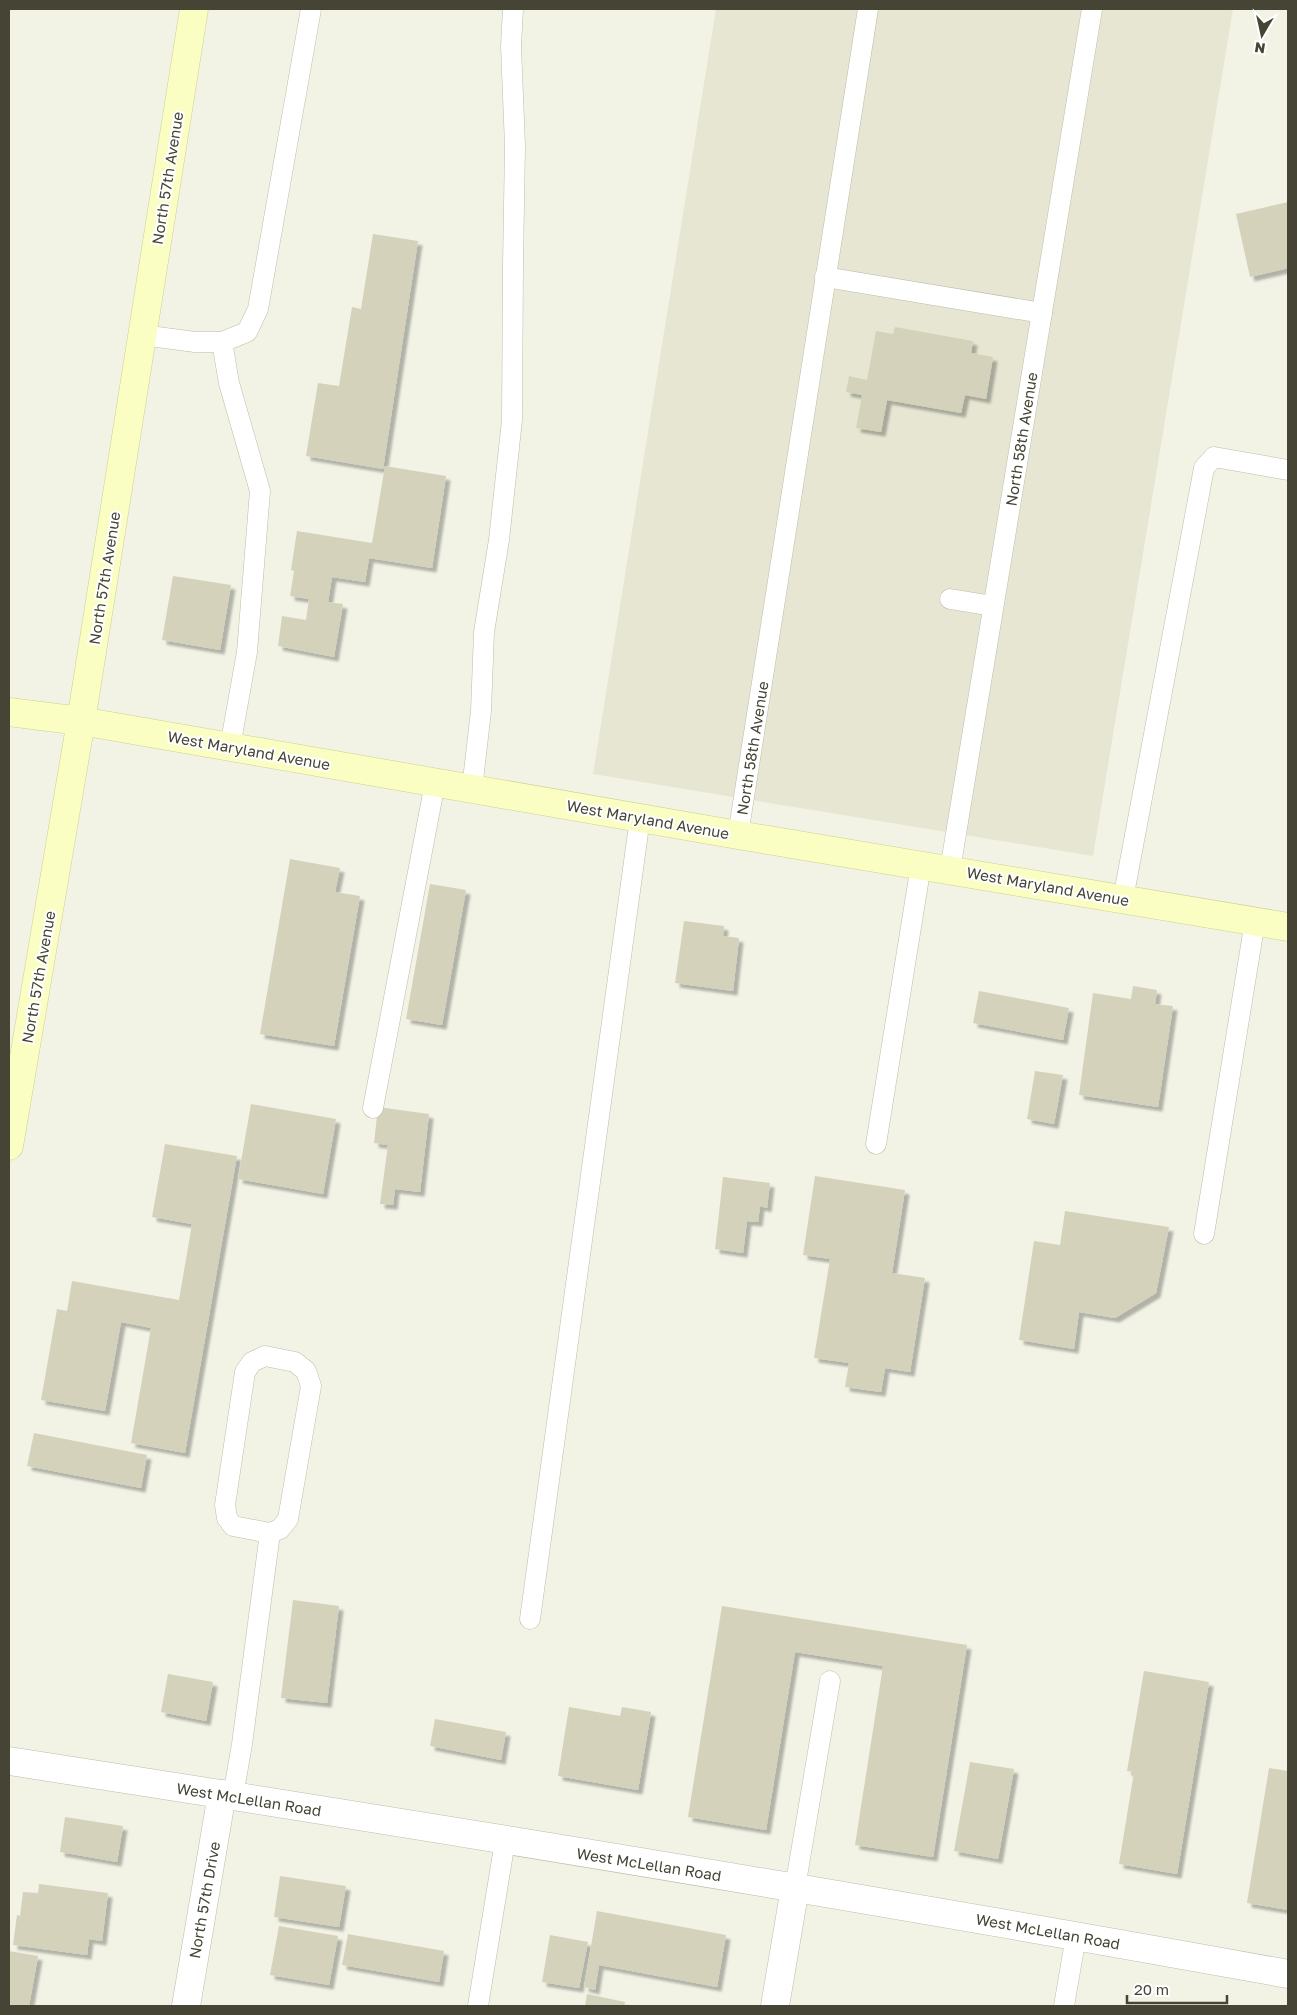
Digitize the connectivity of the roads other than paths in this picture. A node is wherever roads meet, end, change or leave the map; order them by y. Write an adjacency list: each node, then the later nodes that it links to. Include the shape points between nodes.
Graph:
1 (194, 9): 8 (street, North 57th Avenue)
2 (311, 9): 9 (lane, via 258,309 246,332)
3 (513, 9): 17 (lane, via 511,46 516,146 512,420 499,540 488,595 481,711)
4 (868, 9): 6 (lane, North 58th Avenue)
5 (1092, 9): 7 (lane, North 58th Avenue)
6 (825, 277): 7 (lane); 19 (lane, North 58th Avenue)
7 (1042, 313): 12 (lane, North 58th Avenue)
8 (142, 335): 9 (lane); 14 (street, North 57th Avenue)
9 (222, 342): 15 (lane, via 229,382 260,491 247,652)
10 (1288, 470): 22 (lane, via 1214,457 1204,468)
11 (950, 599): 12 (lane)
12 (994, 606): 21 (lane, North 58th Avenue)
13 (9, 712): 14 (street, West Maryland Avenue)
14 (81, 722): 15 (street, West Maryland Avenue); 27 (street, North 57th Avenue)
15 (230, 747): 16 (street, West Maryland Avenue)
16 (435, 782): 17 (street, West Maryland Avenue); 25 (lane)
17 (472, 789): 18 (street, West Maryland Avenue)
18 (640, 818): 19 (street, West Maryland Avenue); 30 (lane)
19 (738, 835): 20 (street, West Maryland Avenue)
20 (921, 865): 21 (street, West Maryland Avenue); 26 (lane)
21 (950, 870): 22 (street, West Maryland Avenue)
22 (1123, 899): 23 (street, West Maryland Avenue)
23 (1254, 921): 24 (street, West Maryland Avenue); 28 (lane)
24 (1288, 927)
25 (374, 1108)
26 (876, 1144)
27 (9, 1146)
28 (1204, 1234)
29 (270, 1533): 29 (lane, via 288,1519 310,1386 306,1371 295,1362 265,1356 252,1362 245,1372 224,1505 233,1526); 33 (lane, via 242,1744)
30 (530, 1619)
31 (830, 1681): 35 (lane)
32 (9, 1761): 33 (street, West McLellan Road)
33 (228, 1795): 34 (street, West McLellan Road); 38 (street, North 57th Drive)
34 (505, 1841): 35 (street, West McLellan Road); 39 (lane)
35 (795, 1888): 36 (street, West McLellan Road); 40 (street)
36 (1076, 1936): 37 (street, West McLellan Road); 41 (lane)
37 (1288, 1974)
38 (186, 2006)
39 (478, 2006)
40 (775, 2006)
41 (1064, 2006)

